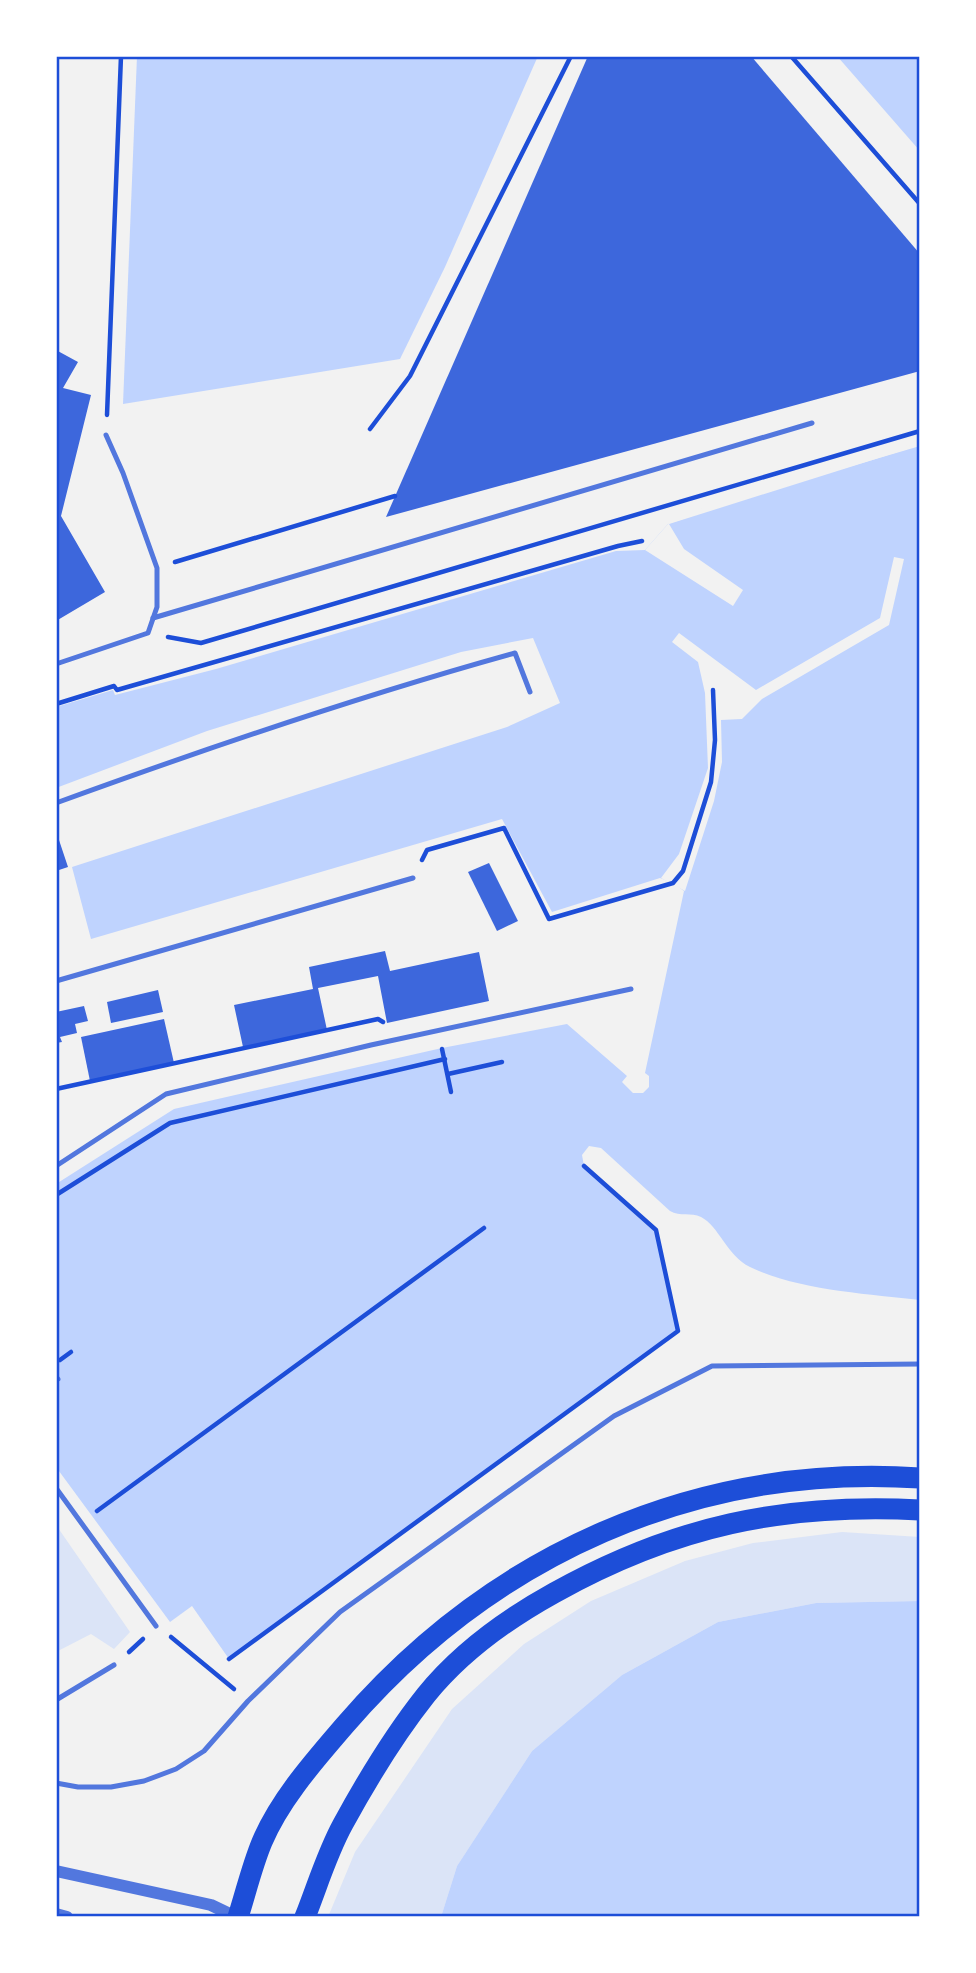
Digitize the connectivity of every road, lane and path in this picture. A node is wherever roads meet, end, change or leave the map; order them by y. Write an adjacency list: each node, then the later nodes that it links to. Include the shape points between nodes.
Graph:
1 (121, 56): 8 (path)
2 (571, 56): 6 (path, via 410,376)
3 (791, 56): 4 (path)
4 (920, 204)
5 (812, 423): 12 (lane)
6 (370, 429)
7 (920, 431): 13 (path, via 201,643)
8 (106, 435): 11 (lane)
9 (395, 496): 11 (path)
10 (642, 541): 17 (path)
11 (157, 568): 12 (lane)
12 (153, 618): 13 (lane)
13 (148, 633): 14 (lane)
14 (56, 664)
15 (713, 690): 19 (path, via 711,782 683,871 673,883 549,919 504,828 427,850)
16 (530, 692): 18 (lane, via 515,653 180,758)
17 (56, 704)
18 (56, 803)
19 (413, 878): 20 (lane)
20 (56, 981)
21 (631, 989): 30 (lane, via 166,1094)
22 (442, 1048): 23 (path)
23 (444, 1059): 26 (path); 27 (path)
24 (502, 1062): 27 (path)
25 (375, 1063): 26 (path)
26 (377, 1074): 31 (path, via 170,1123)
27 (448, 1074): 28 (path)
28 (452, 1093)
29 (584, 1166): 39 (path, via 656,1230 678,1331)
30 (56, 1167)
31 (56, 1195)
32 (484, 1228): 37 (path)
33 (920, 1364): 42 (lane, via 712,1366 614,1416 351,1605)
34 (920, 1478): 47 (highway, via 820,1477 706,1495 584,1539 495,1590 424,1645 371,1695 298,1780 263,1840)
35 (56, 1488): 37 (lane)
36 (920, 1510): 48 (highway, via 805,1511 698,1531 595,1570 513,1617 444,1675 389,1748 342,1825)
37 (81, 1521): 38 (lane)
38 (156, 1626): 40 (path); 42 (path)
39 (229, 1659)
40 (114, 1665): 41 (lane)
41 (56, 1700)
42 (248, 1701): 43 (lane, via 204,1751 176,1769 111,1787)
43 (56, 1783)
44 (56, 1871): 47 (street, via 211,1905)
45 (56, 1914): 46 (street)
46 (67, 1917)
47 (237, 1917)
48 (304, 1917)

